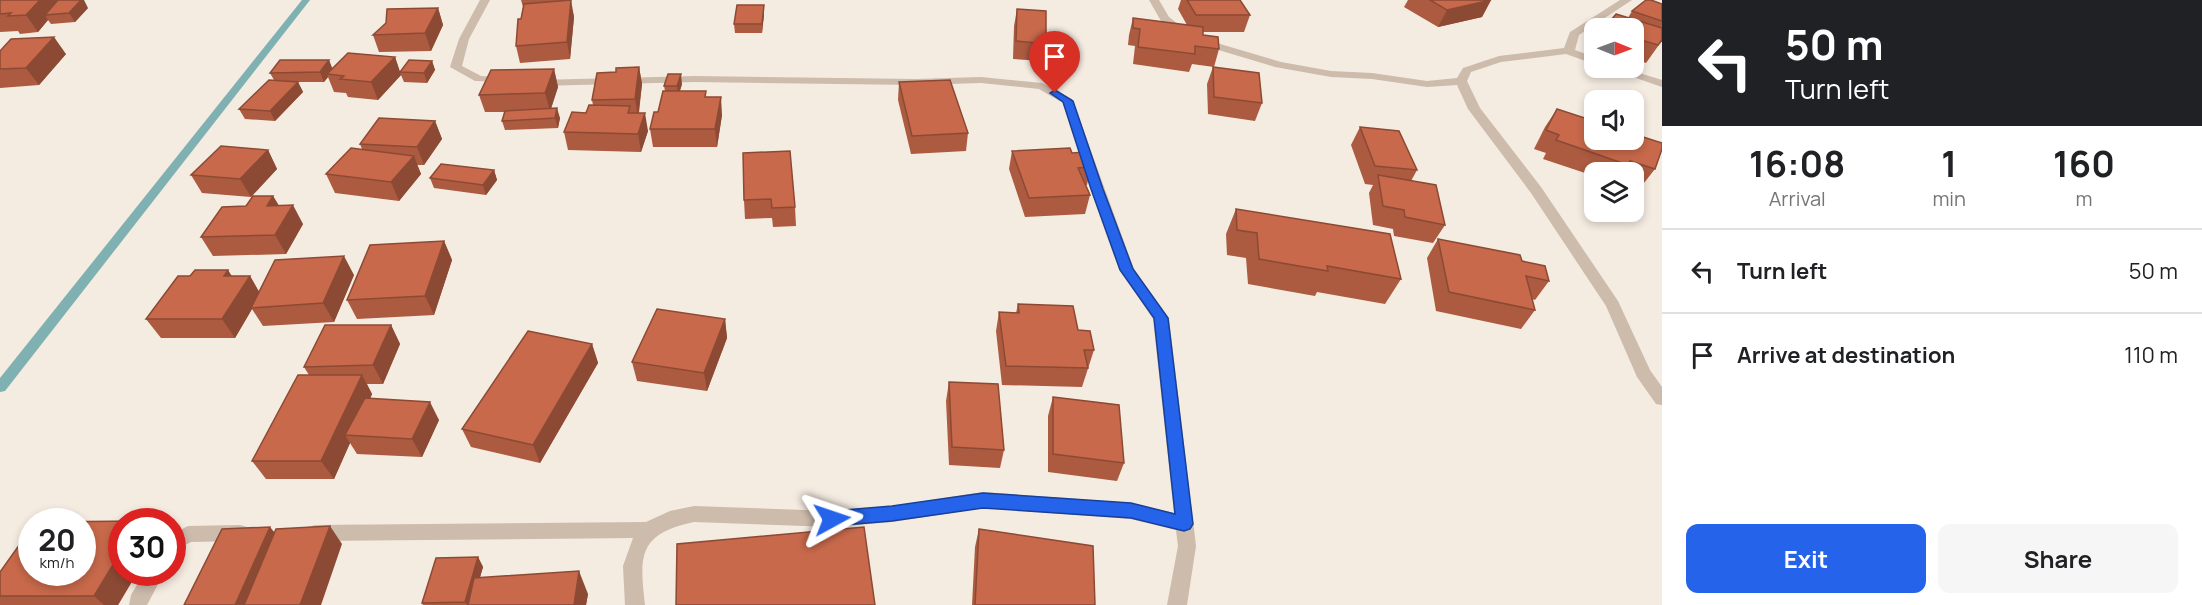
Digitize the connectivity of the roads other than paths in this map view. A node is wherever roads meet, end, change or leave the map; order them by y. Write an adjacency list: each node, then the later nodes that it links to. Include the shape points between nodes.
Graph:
1 (485, 0): 10 (street, via 464,39 456,67 479,79 981,80 1042,86 1068,101 1127,270 1161,318)
2 (1154, 0): 7 (street, via 1165,19 1189,38 1280,65 1427,84)
3 (1627, 0): 4 (street, via 1574,34)
4 (1567, 51): 5 (street); 7 (street, via 1499,59 1467,70)
5 (1584, 57)
6 (1644, 78): 8 (street)
7 (1461, 81): 9 (street, via 1474,109 1536,190 1613,305 1642,373)
8 (1662, 84)
9 (1662, 399)
10 (1184, 524): 11 (street, via 1131,511 983,500 832,519 694,514 670,519); 18 (street, via 1186,546)
11 (648, 530): 13 (street); 17 (street, via 635,550 631,568)
12 (254, 533): 14 (street)
13 (302, 533)
14 (186, 535)
15 (147, 586): 16 (street)
16 (138, 602)
17 (635, 605)
18 (1178, 605)

